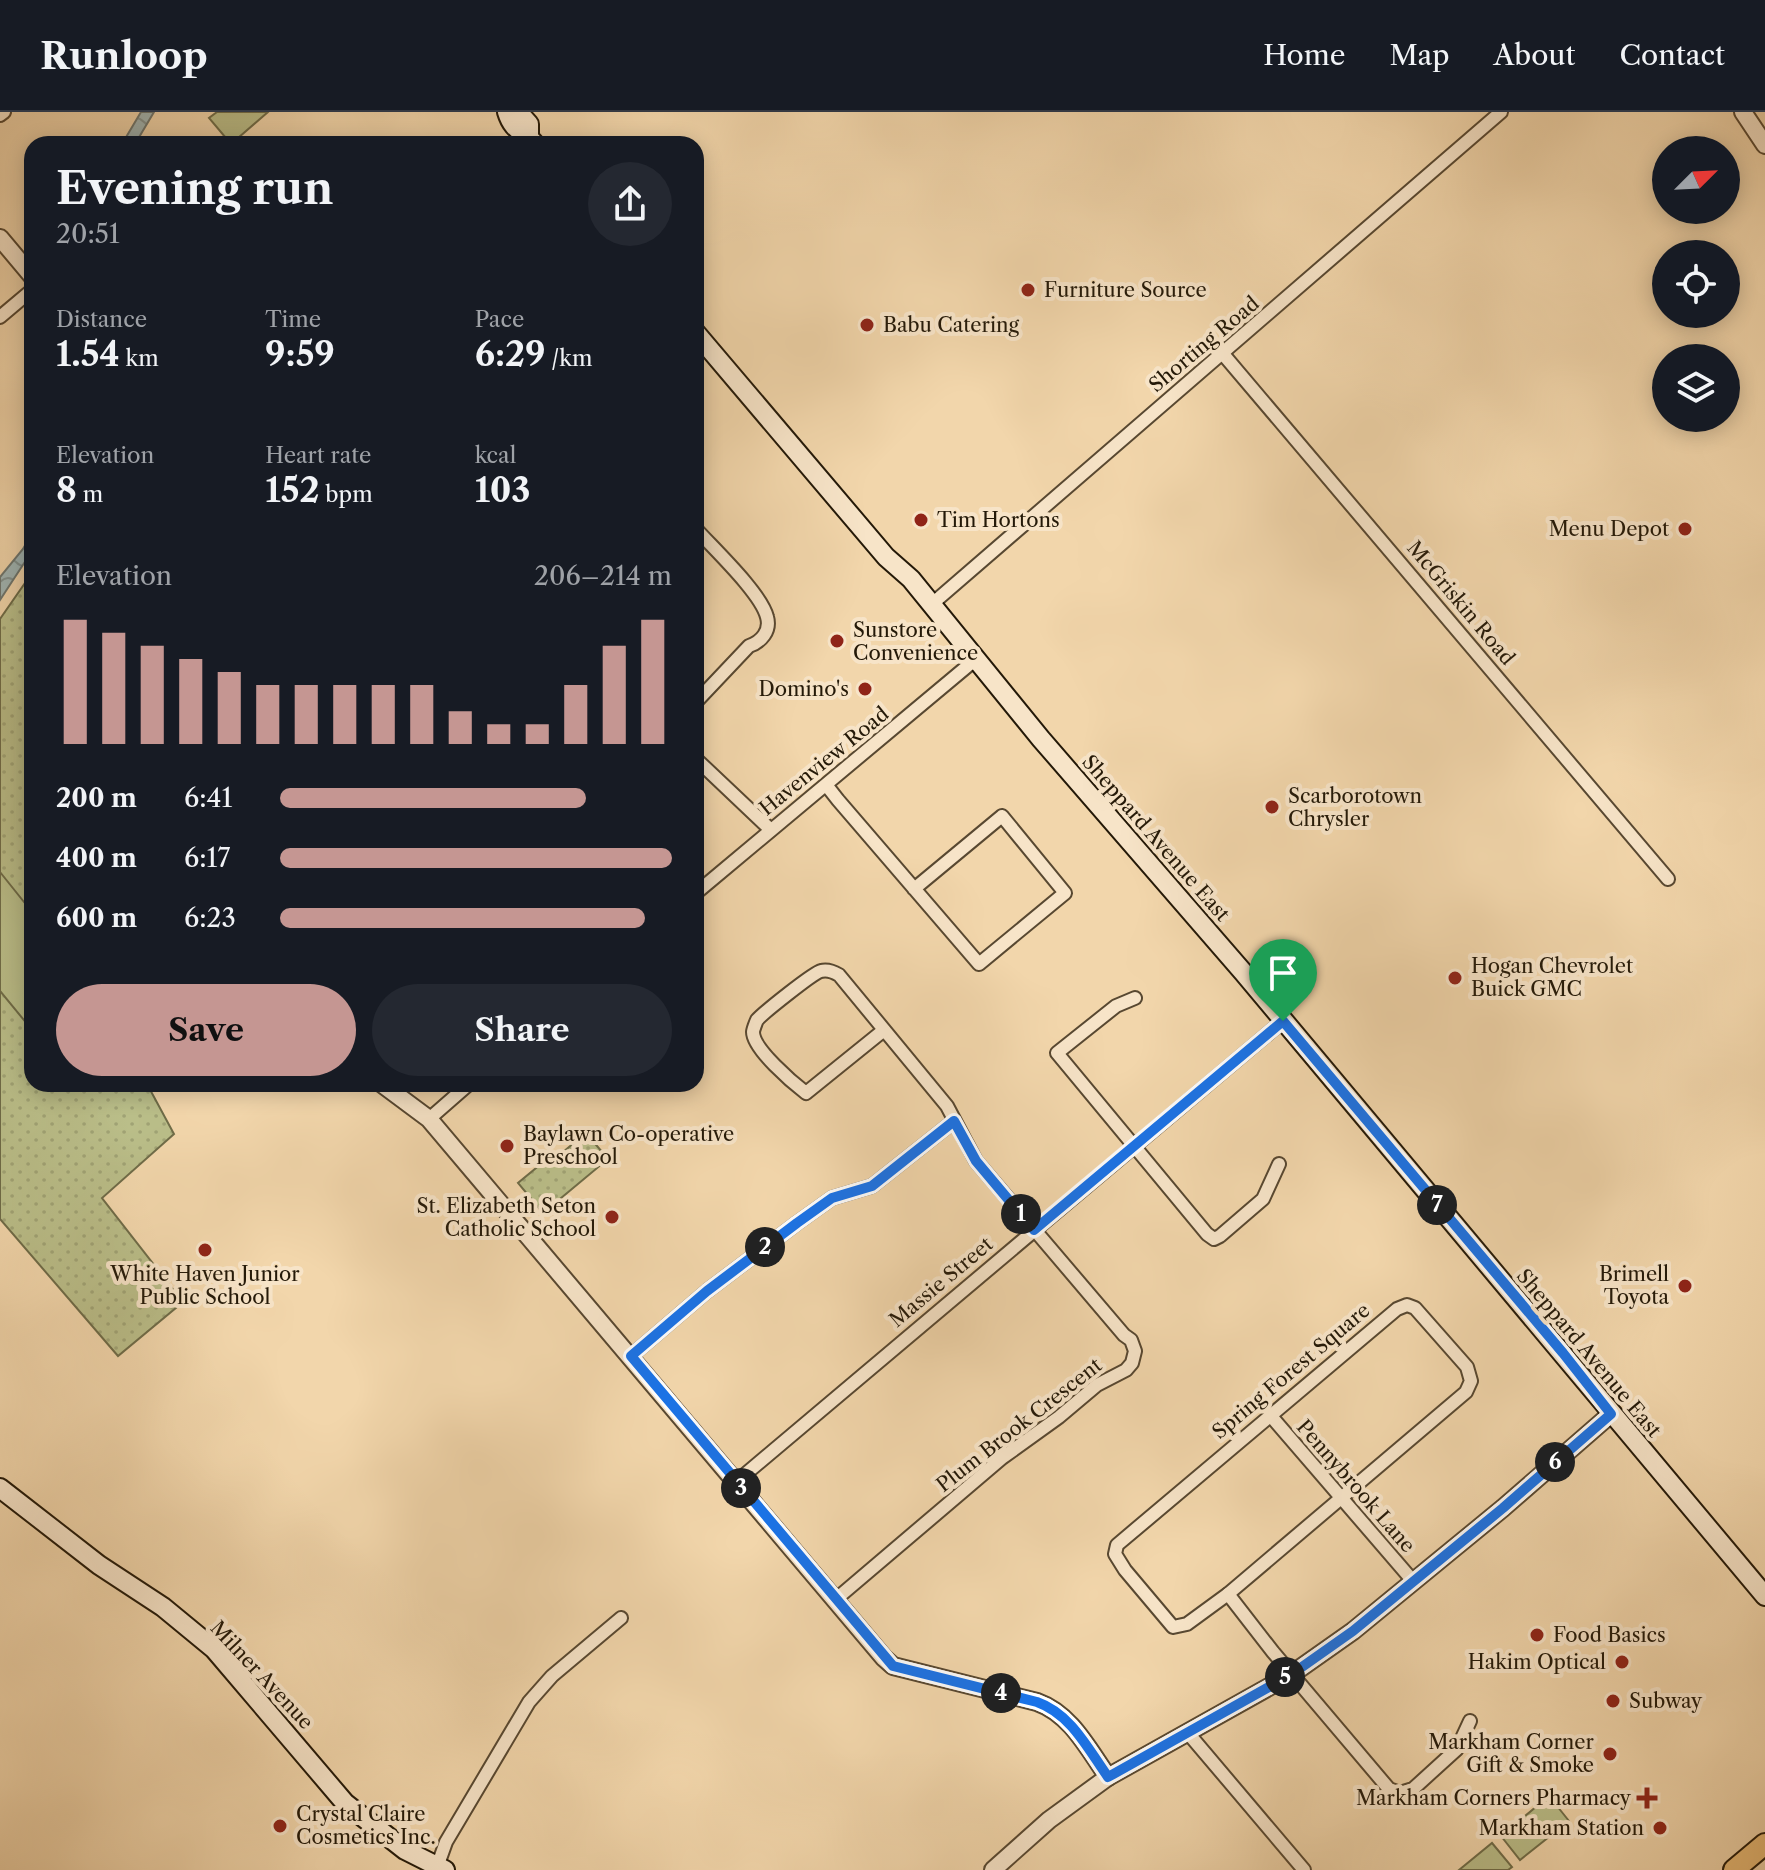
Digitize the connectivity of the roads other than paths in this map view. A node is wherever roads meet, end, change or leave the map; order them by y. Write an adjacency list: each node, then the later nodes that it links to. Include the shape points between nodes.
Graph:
1 (509, 112): 4 (main road, via 520,114)
2 (1501, 112): 11 (street, Shorting Road)
3 (1743, 112): 5 (street)
4 (531, 136)
5 (1765, 145)
6 (0, 238): 7 (street)
7 (24, 266)
8 (24, 297): 9 (street)
9 (0, 317)
10 (704, 342): 13 (main road, Sheppard Avenue East)
11 (1223, 354): 13 (street, Shorting Road); 19 (street, McGriskin Road)
12 (704, 538): 15 (street, via 758,599 768,628)
13 (932, 604): 14 (main road, Sheppard Avenue East)
14 (976, 659): 17 (street, Havenview Road); 23 (main road, Sheppard Avenue East)
15 (704, 694)
16 (704, 767): 18 (street)
17 (827, 786): 18 (street, Havenview Road); 21 (street)
18 (771, 830): 20 (street, Havenview Road)
19 (1668, 879)
20 (704, 886)
21 (914, 889): 21 (street, via 979,964 1065,893 1002,816)
22 (1135, 998): 29 (street, via 1116,1006 1057,1053)
23 (1283, 1021): 29 (street, Massie Street); 33 (main road, Sheppard Avenue East)
24 (884, 1030): 24 (street, via 839,975 821,971 757,1020 753,1031 762,1049 806,1093); 28 (street)
25 (393, 1092): 27 (street)
26 (460, 1092): 27 (street)
27 (429, 1119): 32 (street)
28 (954, 1121): 31 (street, via 976,1161); 32 (street, via 872,1186 832,1198 785,1231)
29 (1134, 1145): 30 (street, via 1214,1239 1263,1199); 31 (street, Massie Street)
30 (1279, 1164)
31 (1034, 1230): 35 (street, Massie Street); 41 (street, Plum Brook Crescent, via 1131,1340 1132,1363 1002,1458)
32 (631, 1356): 35 (street)
33 (1611, 1414): 38 (street); 40 (main road, Sheppard Avenue East)
34 (1270, 1415): 37 (street, Pennybrook Lane); 37 (street, Spring Forest Square, via 1407,1305 1467,1367 1471,1381 1466,1392); 39 (street, Spring Forest Square, via 1117,1545 1115,1554 1125,1570 1173,1627 1187,1624)
35 (736, 1482): 41 (street)
36 (0, 1488): 48 (main road, Milner Avenue, via 214,1649 345,1803)
37 (1340, 1498): 38 (street, Pennybrook Lane); 39 (street, Spring Forest Square)
38 (1413, 1581): 43 (street)
39 (1228, 1594): 43 (street)
40 (1765, 1596)
41 (835, 1600): 46 (street, via 893,1666 1055,1709)
42 (621, 1618): 48 (street, via 529,1702 446,1842)
43 (1292, 1674): 44 (street, via 1389,1789 1400,1793 1413,1789 1457,1749); 45 (street)
44 (1470, 1721)
45 (1188, 1733): 46 (street); 50 (street)
46 (1108, 1777): 49 (street)
47 (1765, 1844): 51 (main road)
48 (439, 1869)
49 (993, 1870)
50 (1304, 1870)
51 (1734, 1870)

